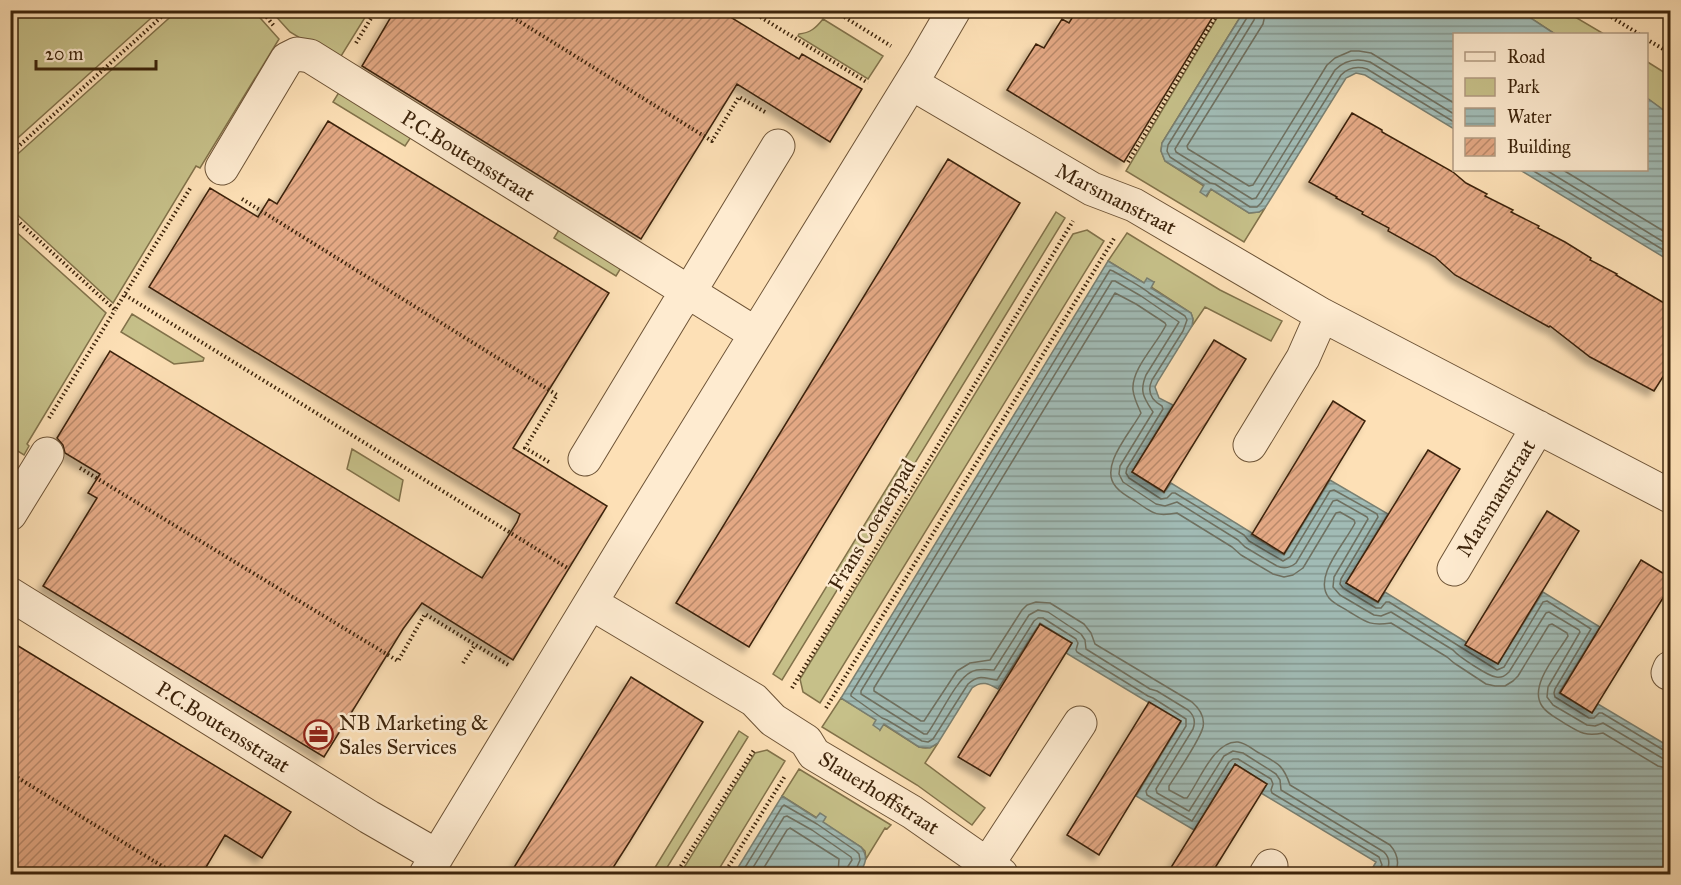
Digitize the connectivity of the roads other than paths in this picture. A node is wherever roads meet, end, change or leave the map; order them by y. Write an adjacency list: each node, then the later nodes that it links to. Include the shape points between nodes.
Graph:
1 (954, 10): 2 (street, P.C.Boutensstraat)
2 (911, 83): 6 (street, Marsmanstraat, via 1092,189 1134,205); 7 (street, P.C.Boutensstraat)
3 (778, 146): 5 (street)
4 (218, 175): 5 (street, P.C.Boutensstraat, via 287,59 297,54 310,56)
5 (686, 292): 7 (street, P.C.Boutensstraat); 11 (street)
6 (1322, 315): 8 (street, Marsmanstraat); 9 (street, via 1303,358)
7 (756, 334): 16 (street, P.C.Boutensstraat)
8 (1538, 427): 12 (street, Marsmanstraat); 14 (street, Marsmanstraat)
9 (1250, 445)
10 (47, 454): 13 (street)
11 (570, 462)
12 (1671, 496)
13 (10, 514)
14 (1454, 569)
15 (10, 594): 18 (street, P.C.Boutensstraat, via 369,817)
16 (596, 596): 18 (street, P.C.Boutensstraat); 19 (street, Slauerhoffstraat, via 753,700 773,720 806,741 814,754 912,812)
17 (1080, 723): 19 (street, Slauerhoffstraat)
18 (432, 865)
19 (994, 870)

